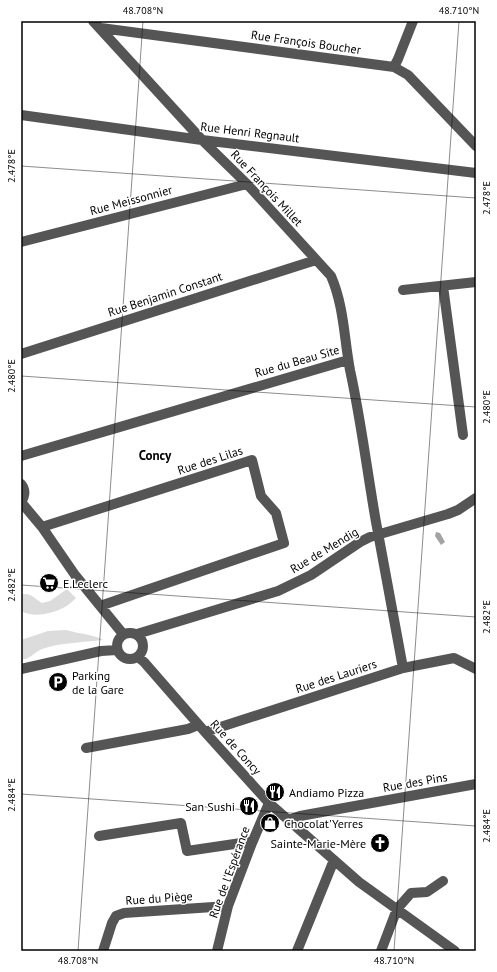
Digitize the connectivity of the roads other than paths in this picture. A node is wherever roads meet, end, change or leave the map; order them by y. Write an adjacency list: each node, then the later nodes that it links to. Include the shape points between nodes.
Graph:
1 (413, 21): 3 (street)
2 (96, 23): 3 (street, Rue François Boucher); 5 (street, Rue François Millet)
3 (394, 67): 6 (street, Rue François Boucher, via 408,75)
4 (21, 115): 5 (street, Rue Henri Regnault)
5 (202, 140): 7 (street, Rue Henri Regnault); 8 (street, Rue François Millet)
6 (476, 146)
7 (476, 173)
8 (247, 184): 9 (street, Rue Meissonnier); 10 (street, Rue François Millet)
9 (21, 242)
10 (316, 260): 14 (street, Rue Benjamin Constant); 15 (street, Rue François Millet, via 331,276 337,291)
11 (476, 282): 12 (street)
12 (443, 286): 13 (street); 16 (street)
13 (403, 290)
14 (21, 354)
15 (348, 360): 17 (street, Rue du Beau Site); 22 (street, Rue du Beau Site)
16 (463, 435)
17 (21, 456)
18 (21, 484): 20 (street, via 25,494)
19 (476, 498): 22 (street, Rue de Mendig, via 448,514)
20 (21, 502): 21 (street)
21 (42, 527): 23 (street); 23 (street, Rue des Lilas, via 252,460 261,496 276,513 284,543)
22 (379, 535): 25 (street, Rue de Mendig, via 360,542 311,575 278,591); 29 (street, Rue du Beau Site)
23 (100, 606): 24 (street)
24 (123, 634): 25 (street); 26 (street, via 117,641)
25 (137, 634): 27 (street, via 143,644)
26 (117, 650): 27 (street, via 125,658); 28 (street, via 101,651)
27 (138, 657): 31 (street, Rue de Concy)
28 (24, 668)
29 (403, 668): 30 (street, Rue des Lauriers, via 454,658); 31 (street, Rue des Lauriers)
30 (476, 669)
31 (201, 729): 32 (street, Rue des Lauriers, via 188,729); 34 (street, Rue de Concy)
32 (86, 748)
33 (476, 784): 35 (street, Rue des Pins)
34 (269, 803): 35 (street, Rue de Concy); 37 (street, Rue de l'Espérance)
35 (288, 820): 38 (street, Rue de Concy)
36 (99, 836): 37 (street, via 181,823 187,851)
37 (252, 843): 40 (street, Rue de l'Espérance)
38 (334, 860): 41 (street, Rue de Concy, via 359,882); 44 (street)
39 (443, 881): 41 (street, via 427,892 410,894)
40 (228, 906): 42 (street, Rue du Piège, via 124,913 116,916 112,923); 43 (street, Rue de l'Espérance)
41 (397, 909): 45 (street); 46 (street, Rue de Concy)
42 (103, 951)
43 (216, 951)
44 (297, 951)
45 (381, 951)
46 (455, 951)

